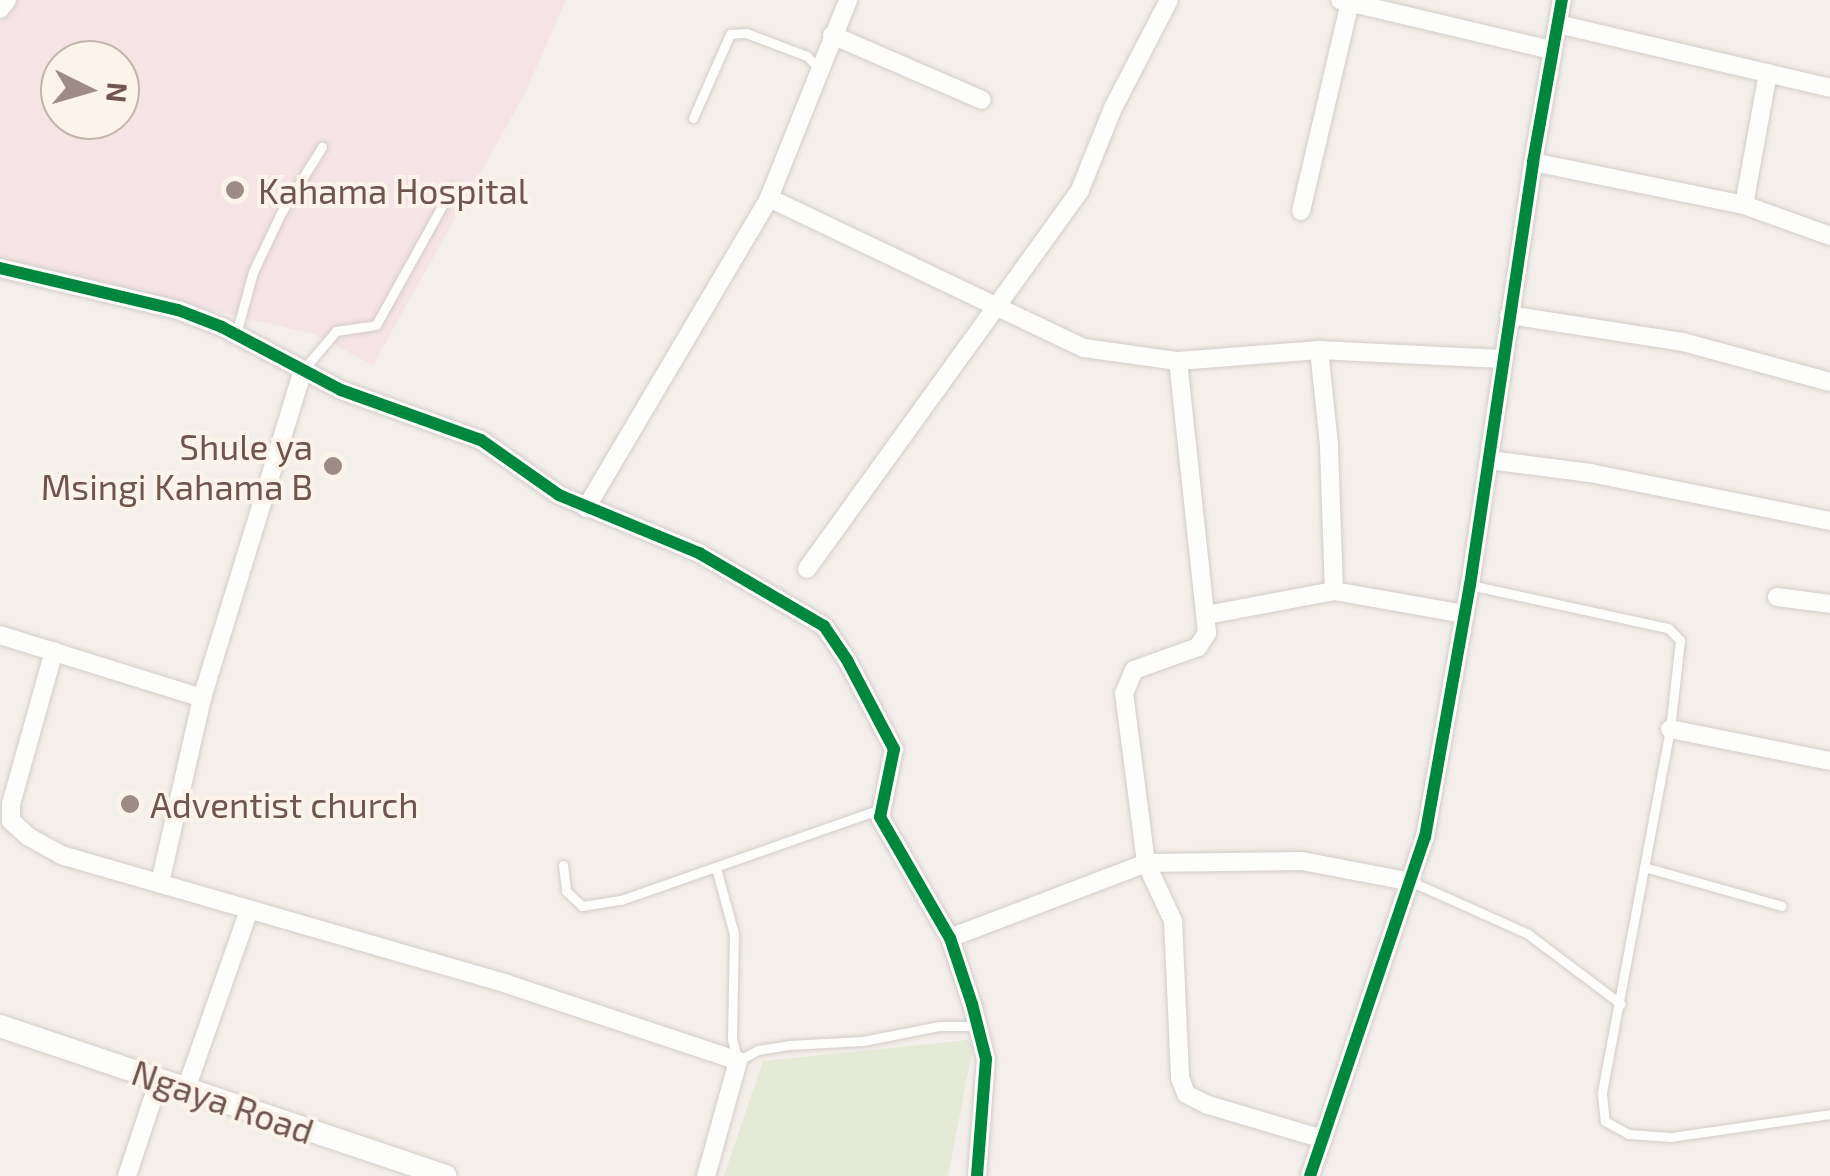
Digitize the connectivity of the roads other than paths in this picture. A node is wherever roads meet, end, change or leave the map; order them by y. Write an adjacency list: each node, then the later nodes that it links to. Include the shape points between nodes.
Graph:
1 (8, 0): 6 (street)
2 (848, 0): 8 (street)
3 (1169, 0): 23 (street, via 1080,190)
4 (1562, 0): 7 (street)
5 (1345, 1): 9 (street); 20 (street)
6 (0, 8)
7 (1558, 24): 9 (street); 11 (street)
8 (832, 34): 10 (street); 13 (street)
9 (1552, 50): 16 (street)
10 (820, 69): 14 (lane, via 808,56 746,33 730,34); 18 (street)
11 (1768, 74): 12 (street); 19 (street)
12 (1830, 88)
13 (982, 100)
14 (693, 118)
15 (322, 148): 25 (lane, via 253,272)
16 (1532, 162): 19 (street); 24 (street)
17 (452, 188): 29 (lane, via 376,324 336,332)
18 (769, 198): 23 (street); 32 (street)
19 (1744, 205): 21 (street)
20 (1301, 211)
21 (1830, 236)
22 (0, 268): 25 (street, via 178,310)
23 (997, 308): 28 (street, via 1084,348); 34 (street)
24 (1510, 315): 27 (street); 30 (street, via 1683,342)
25 (236, 334): 29 (street)
26 (1319, 350): 27 (street); 28 (street); 36 (street)
27 (1502, 358): 31 (street)
28 (1178, 361): 40 (street)
29 (303, 370): 32 (street, via 340,390 481,440); 43 (street)
30 (1830, 382)
31 (1489, 460): 33 (street); 35 (street)
32 (586, 508): 46 (street, via 698,553 824,626 894,749)
33 (1830, 521)
34 (808, 569)
35 (1470, 585): 39 (street); 44 (lane, via 1674,631 1680,640)
36 (1334, 591): 39 (street); 40 (street)
37 (1777, 597): 38 (street)
38 (1830, 604)
39 (1465, 614): 51 (street)
40 (1207, 615): 48 (street, via 1198,648 1134,670 1124,693)
41 (0, 636): 42 (street)
42 (54, 652): 43 (street); 52 (street, via 10,821 61,855)
43 (202, 698): 52 (street)
44 (1670, 729): 45 (street); 49 (lane)
45 (1830, 761)
46 (880, 810): 50 (lane); 55 (street)
47 (562, 864): 50 (lane, via 566,891 582,906 622,900)
48 (1146, 864): 51 (street, via 1302,861); 55 (street); 63 (street, via 1173,921 1186,1094)
49 (1644, 867): 53 (lane); 56 (lane)
50 (716, 868): 59 (lane, via 734,934 732,1039)
51 (1412, 882): 56 (lane, via 1528,934); 63 (street)
52 (160, 883): 54 (street)
53 (1782, 906)
54 (249, 910): 59 (street, via 508,984); 61 (street)
55 (950, 938): 58 (street)
56 (1621, 1004): 62 (lane, via 1602,1094 1606,1121 1628,1134 1671,1137)
57 (0, 1026): 60 (street, Ngaya Road)
58 (978, 1026): 59 (lane, via 789,1045); 67 (street, via 986,1059)
59 (738, 1061): 66 (street)
60 (160, 1080): 61 (street, Ngaya Road); 64 (street)
61 (186, 1089): 65 (street, Ngaya Road)
62 (1830, 1114)
63 (1324, 1139): 68 (street)
64 (127, 1176)
65 (446, 1176)
66 (706, 1176)
67 (976, 1176)
68 (1310, 1176)

